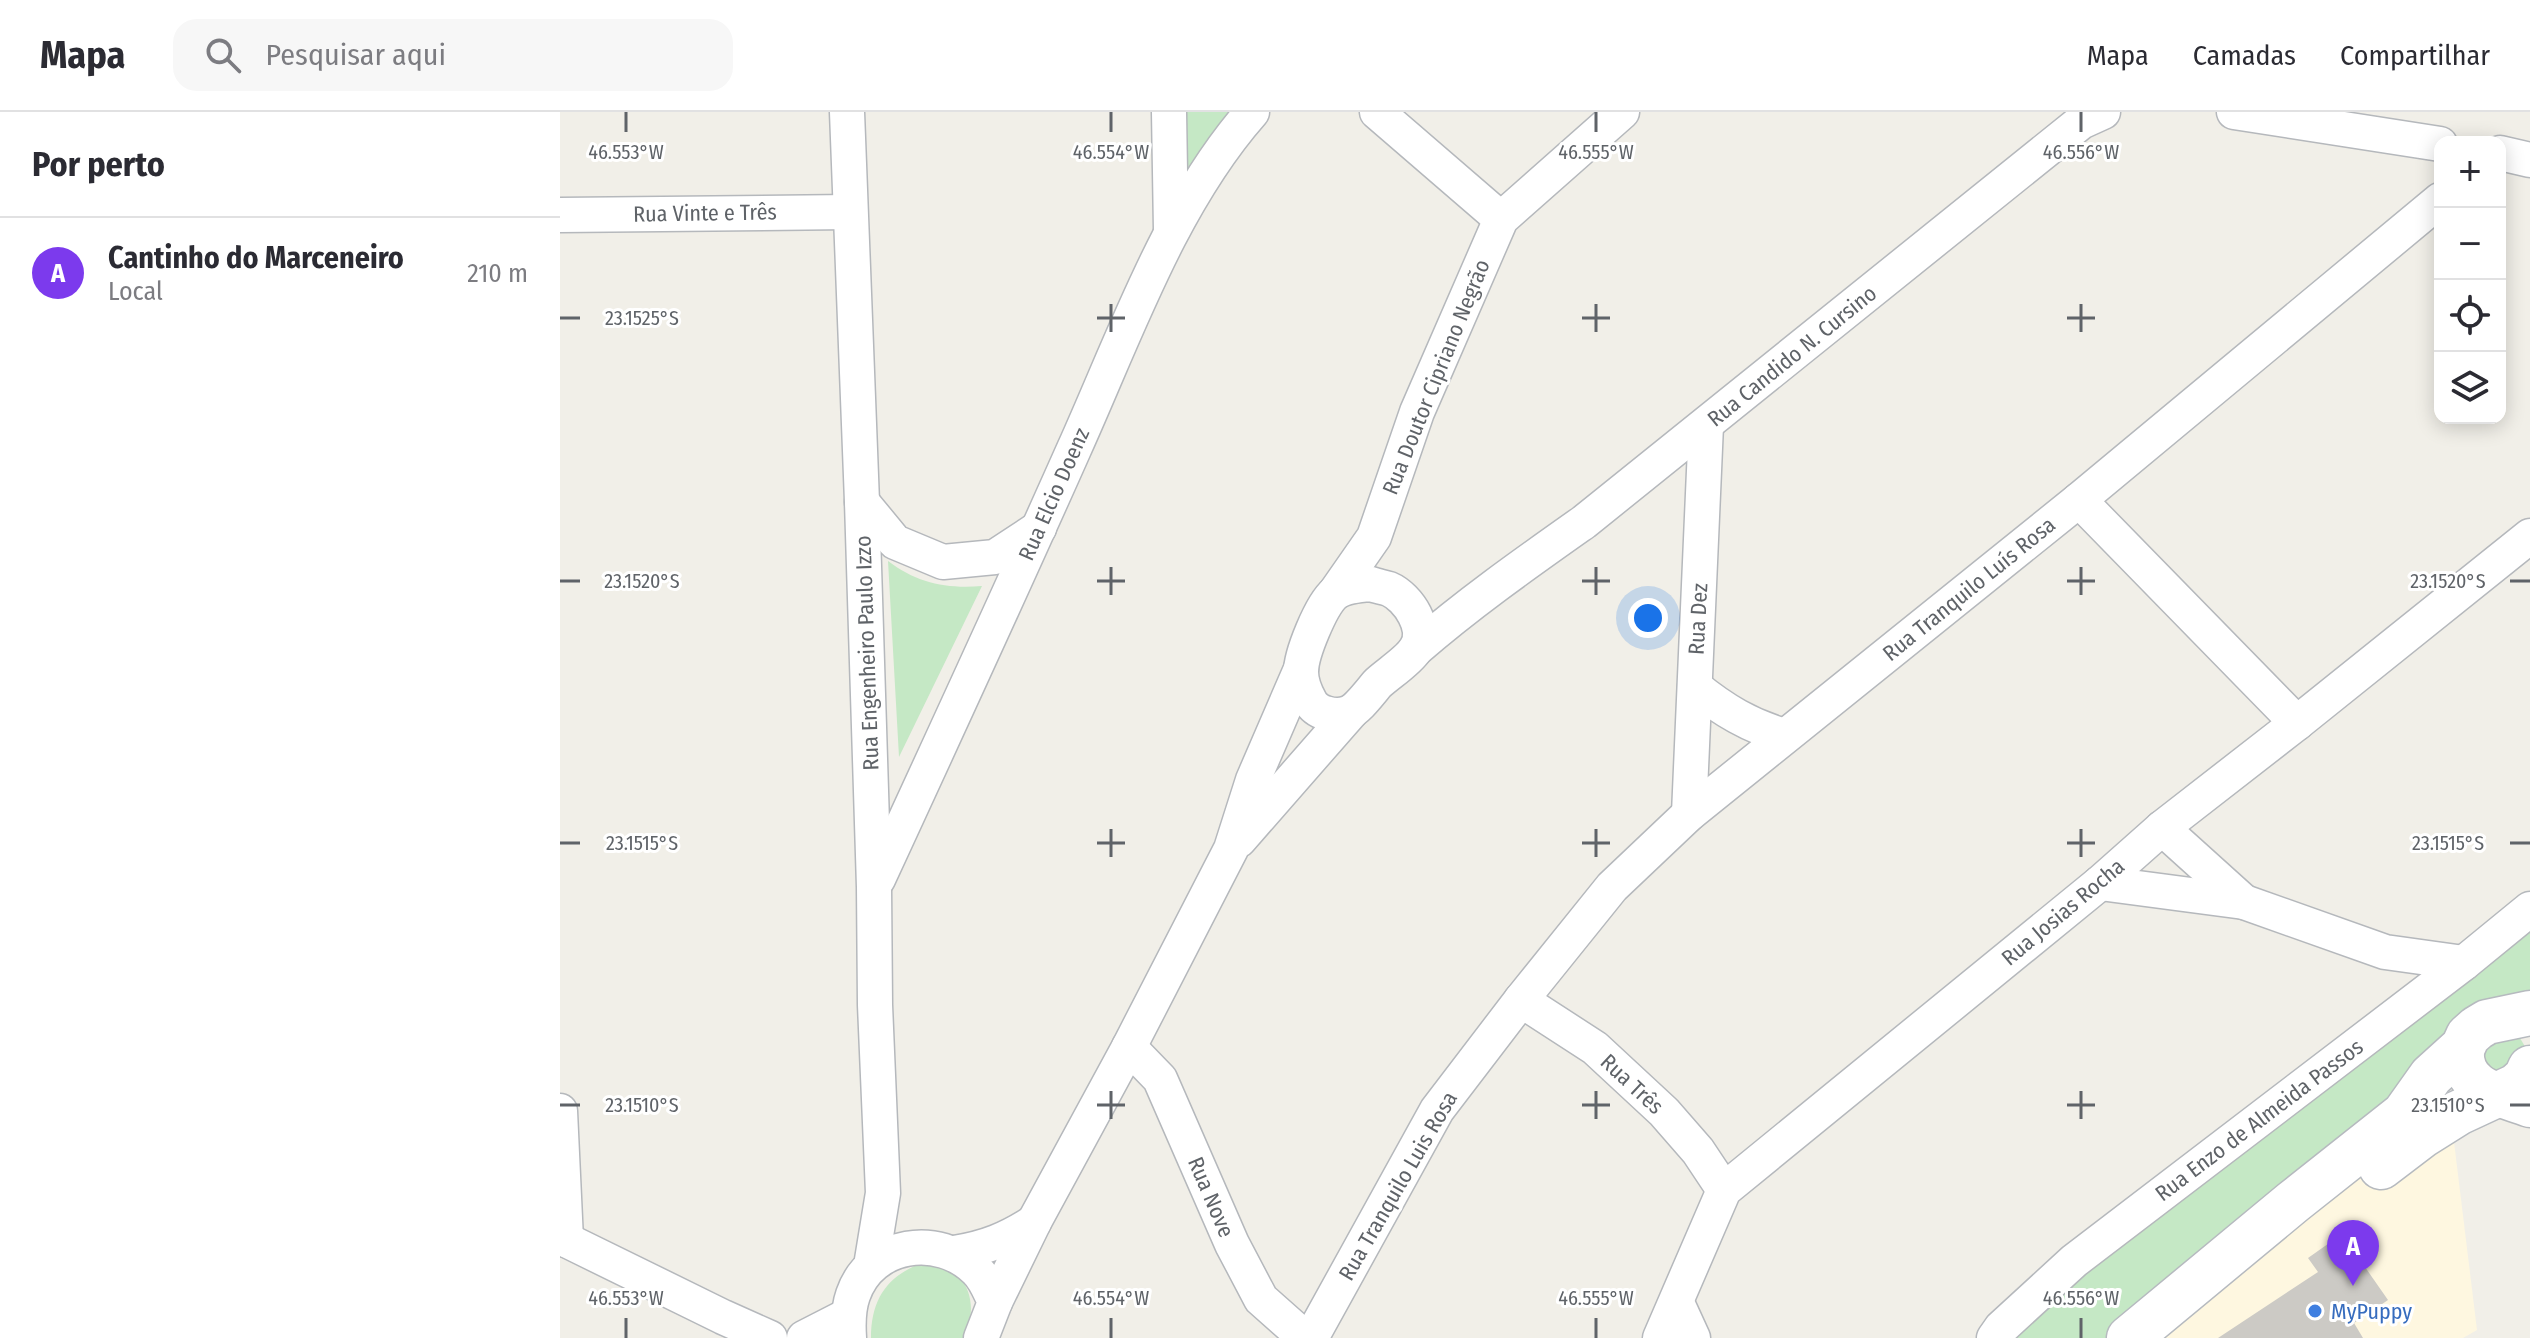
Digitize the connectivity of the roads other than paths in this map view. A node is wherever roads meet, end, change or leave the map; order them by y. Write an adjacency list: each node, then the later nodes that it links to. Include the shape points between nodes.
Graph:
1 (847, 112): 12 (street, Rua Engenheiro Paulo Izzo)
2 (1169, 112): 15 (street)
3 (1252, 112): 15 (street, Rua Elcio Doenz, via 1228,140)
4 (1377, 112): 14 (street)
5 (1622, 112): 14 (street)
6 (2234, 112): 8 (street)
7 (2092, 117): 16 (street, Rua Candido N. Cursino)
8 (2434, 143)
9 (2506, 154): 10 (street)
10 (2530, 160)
11 (2434, 205): 17 (street, Rua Tranquilo Luís Rosa)
12 (850, 212): 13 (street, Rua Vinte e Três); 18 (street, Rua Engenheiro Paulo Izzo)
13 (560, 215)
14 (1501, 219): 21 (street, Rua Doutor Cipriano Negrão, via 1417,412)
15 (1171, 231): 19 (street, Rua Elcio Doenz)
16 (1706, 425): 22 (street, Rua Candido N. Cursino); 27 (street, Rua Dez)
17 (2079, 500): 29 (street); 30 (street, Rua Tranquilo Luís Rosa)
18 (862, 502): 19 (street, via 895,542 943,562 995,557); 35 (street, Rua Engenheiro Paulo Izzo)
19 (1039, 528): 35 (street, Rua Elcio Doenz)
20 (2530, 536): 29 (street, Rua Josias Rocha)
21 (1374, 537): 23 (street, Rua Doutor Cipriano Negrão); 24 (street)
22 (1497, 583): 24 (street, Rua Candido N. Cursino); 25 (street, Rua Candido N. Cursino)
23 (1335, 593): 24 (street, via 1371,584); 26 (street, via 1323,610)
24 (1399, 598): 25 (street, via 1415,615 1420,633)
25 (1416, 649): 28 (street)
26 (1301, 669): 28 (street, via 1313,708 1338,715); 33 (street, via 1253,780)
27 (1695, 687): 30 (street, via 1737,718); 31 (street, Rua Dez)
28 (1351, 712): 33 (street)
29 (2297, 723): 32 (street, Rua Josias Rocha)
30 (1785, 736): 31 (street, Rua Tranquilo Luís Rosa)
31 (1689, 814): 40 (street, Rua Tranquilo Luís Rosa, via 1612,887)
32 (2162, 828): 34 (street, Rua Josias Rocha); 36 (street)
33 (1231, 849): 43 (street)
34 (2100, 883): 36 (street); 48 (street, Rua Josias Rocha)
35 (874, 887): 49 (street, Rua Engenheiro Paulo Izzo)
36 (2244, 902): 38 (street)
37 (2530, 909): 39 (street, Rua Enzo de Almeida Passos)
38 (2385, 952): 39 (street); 41 (street, via 2401,985)
39 (2464, 963): 41 (street, Rua Enzo de Almeida Passos)
40 (1521, 1000): 48 (street, Rua Três, via 1595,1048 1664,1112); 60 (street, Rua Tranquilo Luis Rosa, via 1437,1110)
41 (2397, 1014): 63 (street, Rua Enzo de Almeida Passos, via 2074,1261)
42 (2520, 1023): 44 (main road, via 2487,1022 2468,1036)
43 (1129, 1047): 50 (street); 60 (street, Rua Nove, via 1160,1079 1261,1299)
44 (2463, 1047): 46 (street, via 2469,1077); 64 (main road, via 2431,1076 2404,1114)
45 (2530, 1068): 46 (main road)
46 (2513, 1100): 65 (main road, via 2423,1135)
47 (560, 1111): 51 (street)
48 (1724, 1190): 55 (street, Rua Josias Rocha)
49 (883, 1193): 52 (street); 53 (street, Rua Engenheiro Paulo Izzo)
50 (1034, 1222): 52 (street, via 983,1249); 54 (street)
51 (563, 1239): 57 (street)
52 (939, 1250): 53 (street, via 894,1252); 54 (street, via 978,1271)
53 (871, 1266): 56 (street, via 853,1292)
54 (995, 1302): 59 (street)
55 (1677, 1303): 61 (street, Rua Josias Rocha); 62 (street)
56 (848, 1327): 58 (street)
57 (770, 1338)
58 (804, 1338)
59 (981, 1338)
60 (1308, 1338)
61 (1660, 1338)
62 (1693, 1338)
63 (1994, 1338)
64 (2129, 1338)
65 (2169, 1338)

